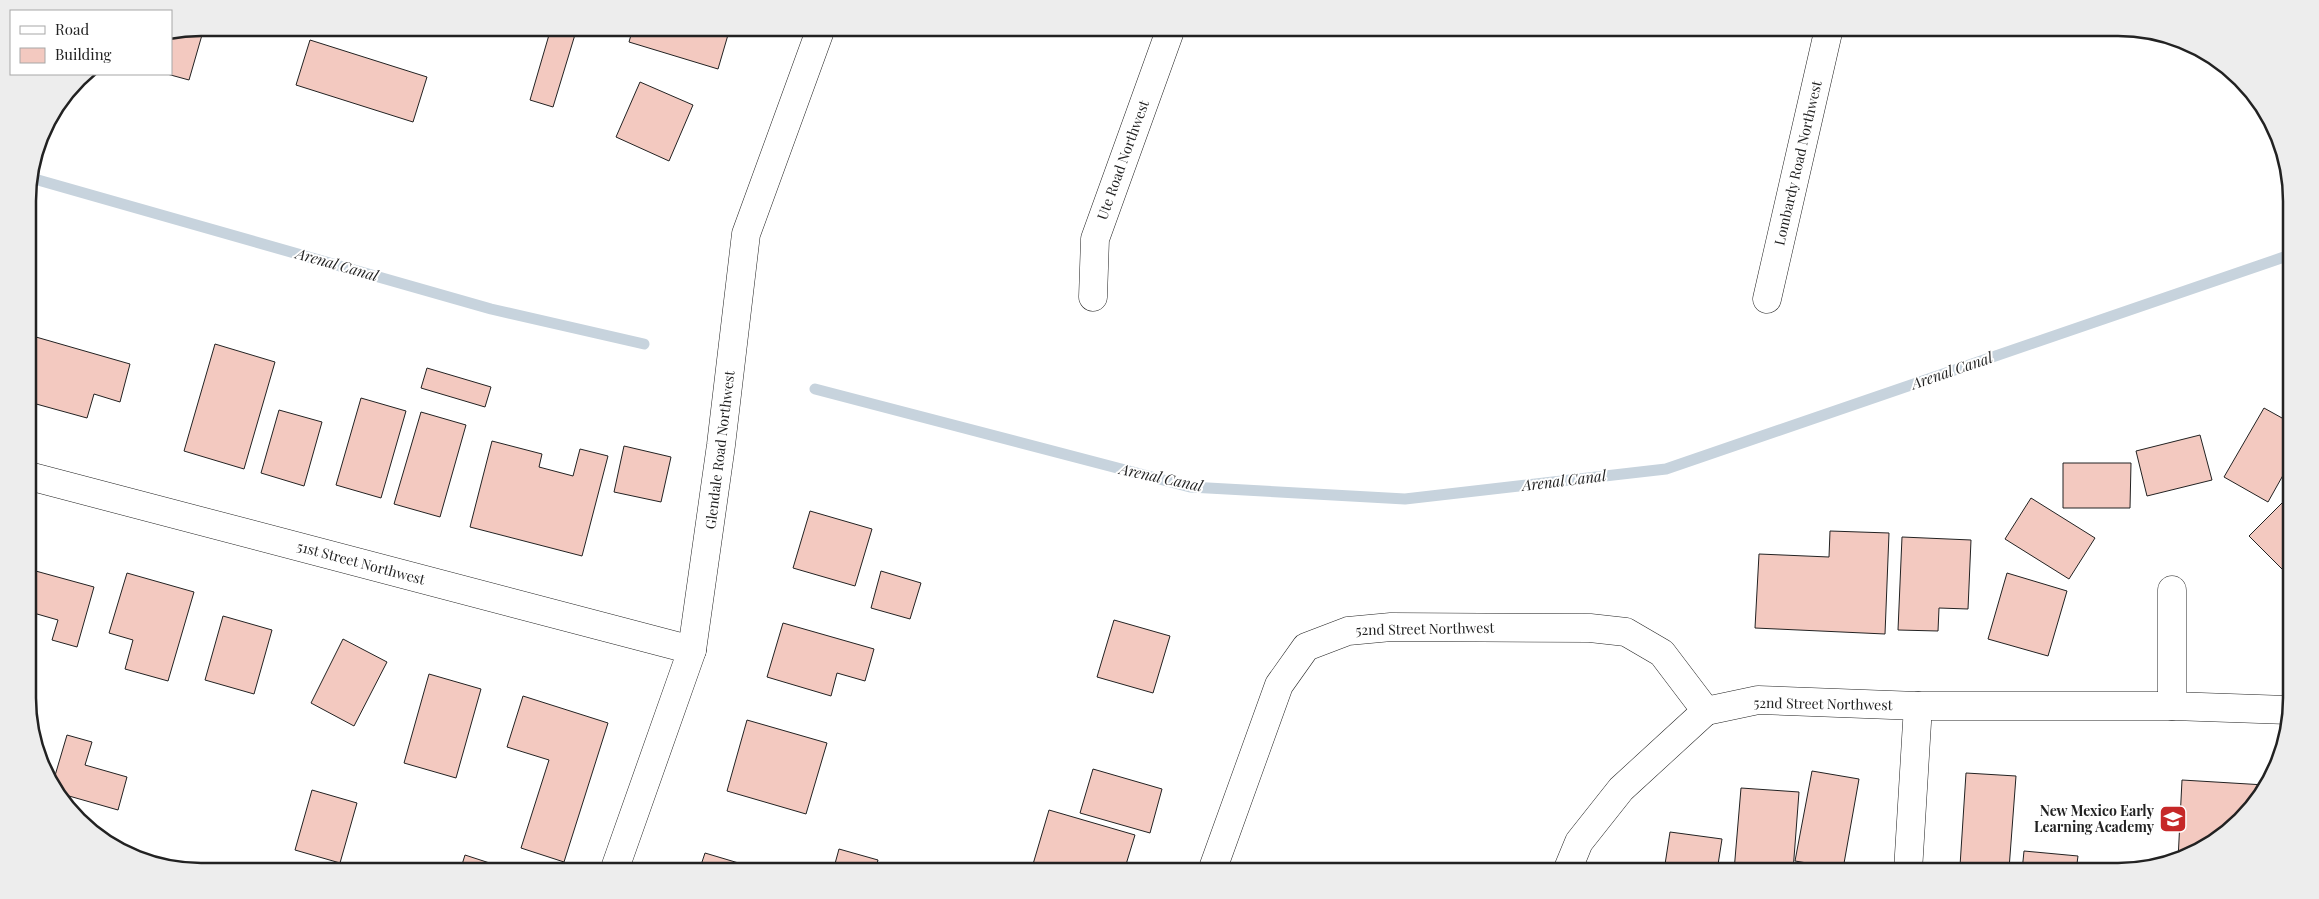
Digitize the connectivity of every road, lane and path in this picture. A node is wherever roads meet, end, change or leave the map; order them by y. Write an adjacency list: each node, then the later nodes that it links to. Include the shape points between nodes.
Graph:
1 (1168, 36): 4 (street, Ute Road Northwest, via 1095,239)
2 (1827, 36): 5 (street, Lombardy Road Northwest)
3 (818, 37): 8 (street, Glendale Road Northwest, via 746,234)
4 (1093, 297)
5 (1768, 299)
6 (36, 478): 8 (street, 51st Street Northwest)
7 (2172, 590): 10 (street)
8 (692, 650): 16 (street, Glendale Road Northwest)
9 (1918, 706): 10 (street, 52nd Street Northwest); 12 (street, 52nd Street Northwest, via 1758,700); 15 (street)
10 (2172, 706): 11 (street, 52nd Street Northwest)
11 (2282, 710)
12 (1706, 711): 13 (street, 52nd Street Northwest, via 1662,653 1626,632 1590,628 1391,627 1348,631 1306,647 1279,685); 14 (street, via 1621,789 1579,842)
13 (1215, 862)
14 (1571, 862)
15 (1909, 862)
16 (617, 863)

